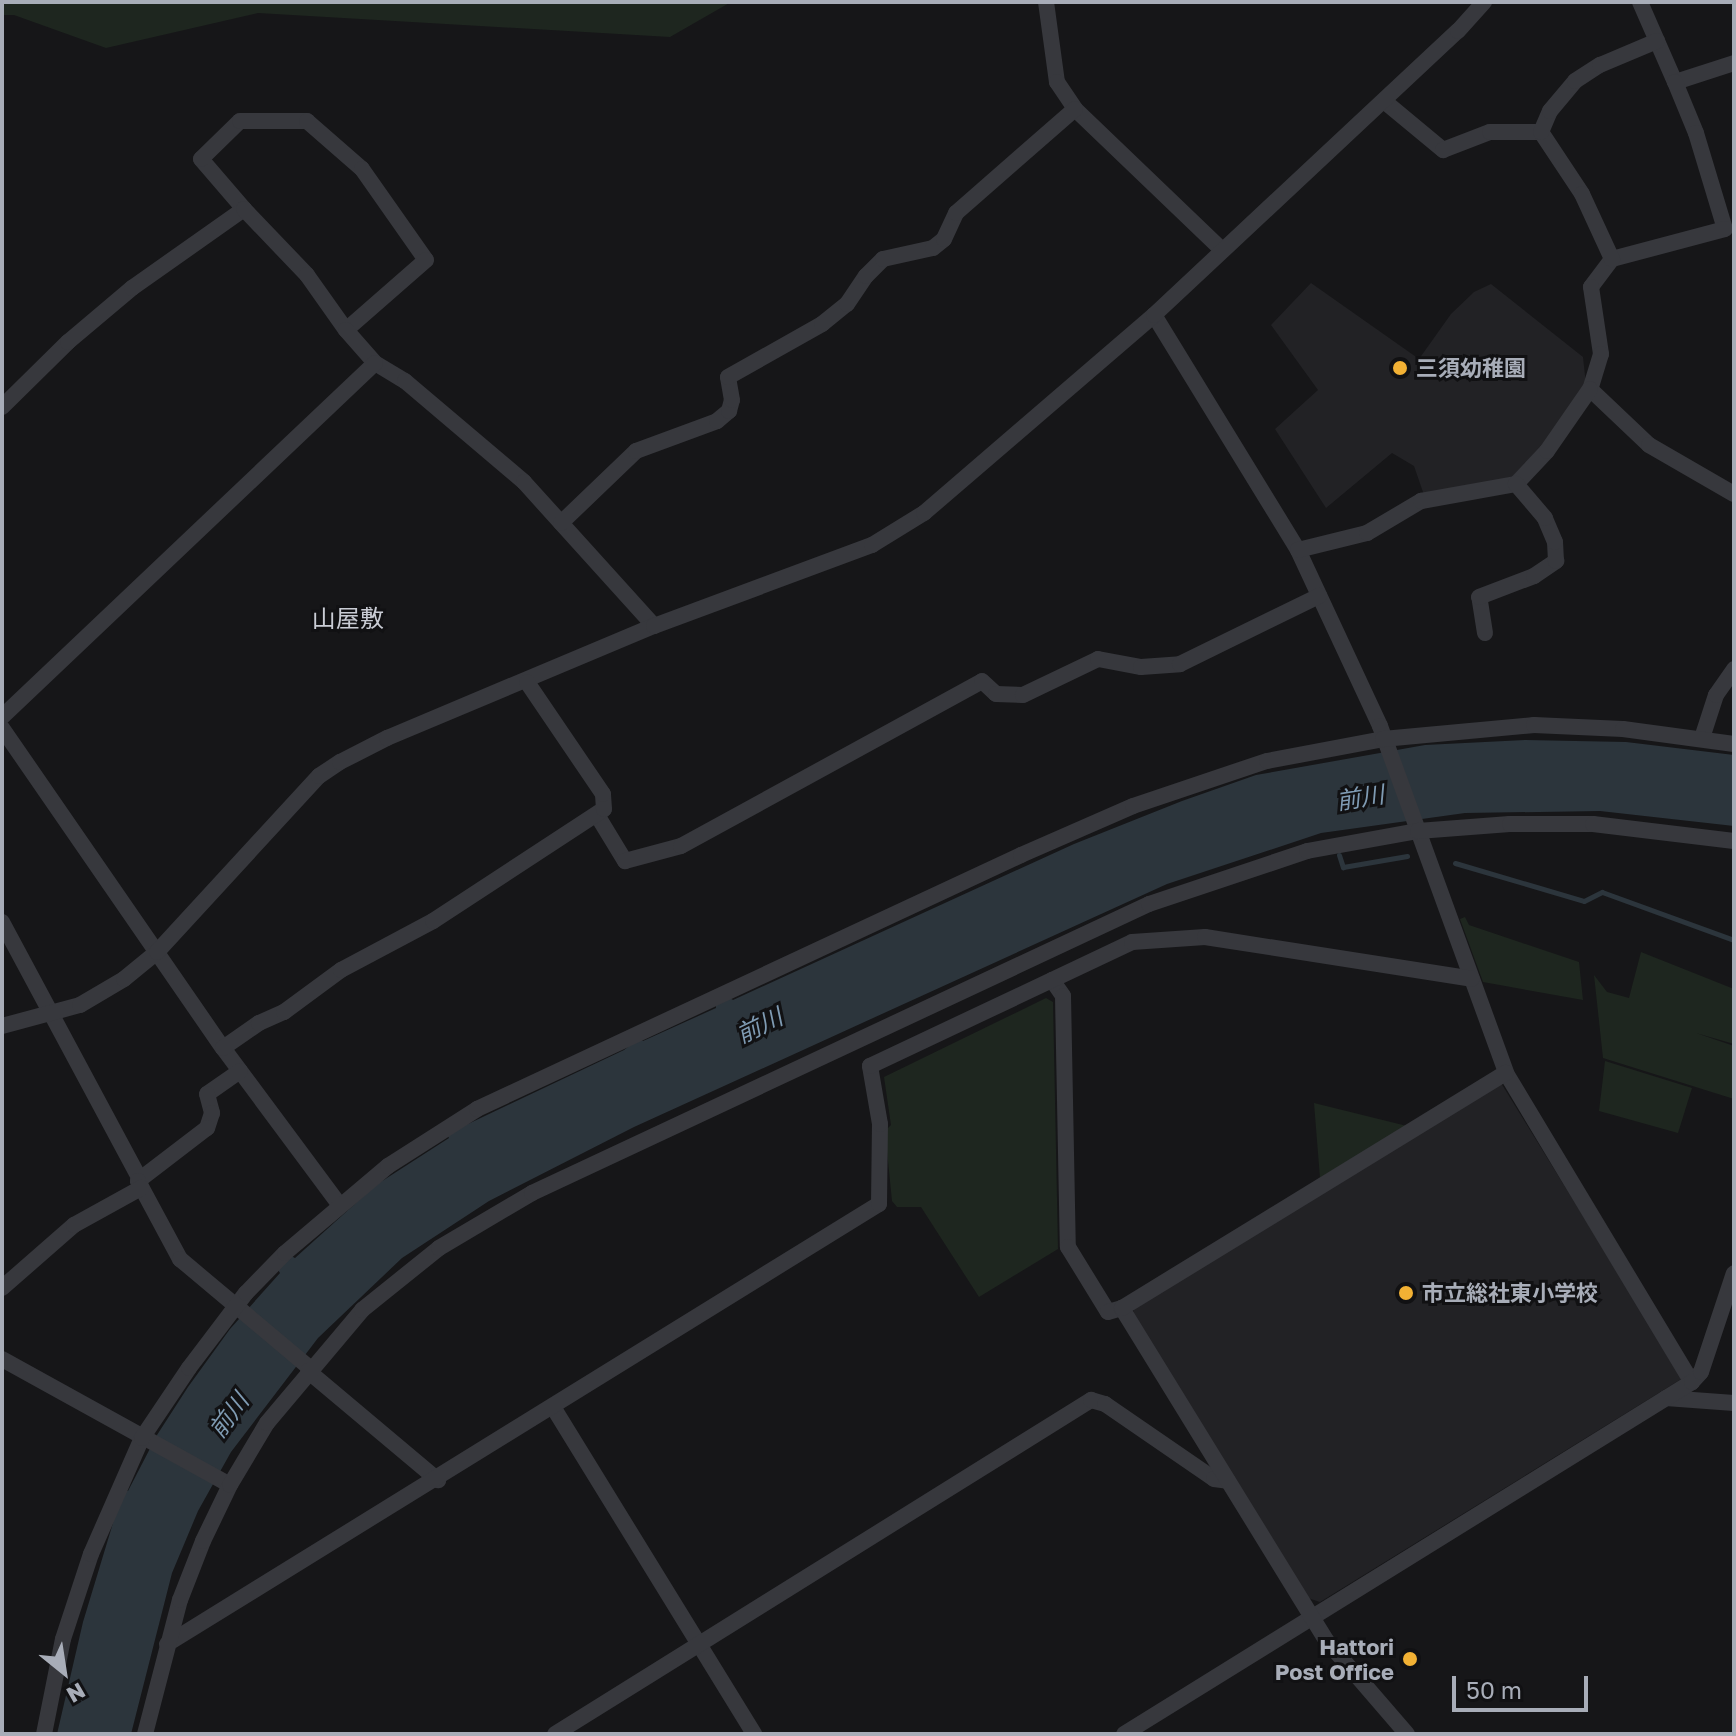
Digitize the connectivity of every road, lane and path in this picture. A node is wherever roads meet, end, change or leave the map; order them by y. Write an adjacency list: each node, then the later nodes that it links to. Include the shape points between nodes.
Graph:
1 (1046, 2): 8 (street, via 1057,82)
2 (1484, 2): 7 (street)
3 (1640, 2): 4 (street)
4 (1657, 41): 6 (street); 9 (street, via 1575,81 1550,111)
5 (1734, 63): 6 (street)
6 (1675, 82): 11 (street)
7 (1384, 101): 9 (street, via 1443,150 1490,132); 12 (street)
8 (1075, 109): 12 (street); 21 (street, via 956,213 944,239 933,248 883,259 847,304 822,324 728,377 732,400 717,421 636,451)
9 (1541, 132): 13 (street, via 1582,194)
10 (244, 209): 15 (street, via 307,275); 15 (street, via 201,159 240,121 307,121 362,169 426,260); 18 (street, via 132,288)
11 (1730, 228): 13 (street)
12 (1221, 249): 14 (street)
13 (1612, 259): 17 (street, via 1591,287 1601,354)
14 (1154, 315): 22 (street); 24 (street, via 911,521 872,545)
15 (346, 330): 16 (street)
16 (375, 363): 21 (street, via 405,381 512,472); 28 (street)
17 (1590, 389): 19 (street, via 1547,451); 20 (street, via 1649,445)
18 (2, 407)
19 (1516, 484): 22 (street, via 1421,501 1367,533); 25 (street, via 1545,518 1556,561 1534,576 1479,597)
20 (1734, 494)
21 (561, 523): 24 (street)
22 (1298, 550): 23 (street)
23 (1319, 596): 31 (street); 33 (street, via 1180,664 1141,667 1098,659 1023,695 996,694 982,681 681,846 625,861)
24 (654, 626): 27 (street)
25 (1485, 633)
26 (1734, 669): 30 (street, via 1716,695)
27 (527, 682): 33 (street, via 603,794 604,809); 37 (street, via 387,738 319,776)
28 (2, 717)
29 (2, 728): 37 (street)
30 (1702, 738): 31 (street, via 1534,725); 32 (street)
31 (1384, 742): 34 (street); 46 (street, via 1267,761 1223,774 1021,855 477,1109)
32 (1734, 744)
33 (597, 815): 42 (street)
34 (1417, 829): 35 (street, via 1593,824); 38 (street); 52 (street, via 1307,851 1149,904 552,1182 439,1248 362,1310)
35 (1734, 841)
36 (2, 922): 40 (street)
37 (157, 952): 40 (street, via 99,996); 42 (street)
38 (1472, 979): 39 (street, via 1205,937 1132,942); 44 (street)
39 (1052, 980): 49 (street, via 1063,996 1068,1247 1108,1312); 56 (street, via 870,1066 880,1124 879,1204)
40 (51, 1012): 41 (street); 45 (street)
41 (2, 1026)
42 (223, 1048): 43 (street)
43 (240, 1071): 45 (street, via 207,1094 212,1113 207,1128); 46 (street)
44 (1506, 1073): 49 (street); 53 (street)
45 (140, 1183): 48 (street, via 74,1225); 50 (street, via 180,1259)
46 (339, 1204): 50 (street, via 285,1253)
47 (1734, 1273): 53 (street, via 1701,1372)
48 (2, 1288)
49 (1122, 1308): 59 (street)
50 (239, 1309): 52 (street); 57 (street)
51 (2, 1359): 57 (street)
52 (307, 1368): 58 (street); 60 (street)
53 (1692, 1382): 54 (street)
54 (1666, 1398): 55 (street); 61 (street)
55 (1734, 1403)
56 (553, 1407): 58 (street); 63 (street)
57 (147, 1441): 60 (street); 64 (street, via 91,1554 63,1639)
58 (438, 1480): 62 (street)
59 (1228, 1481): 61 (street); 63 (street, via 1214,1479 1105,1404 1091,1400)
60 (226, 1483): 62 (street)
61 (1311, 1617): 68 (street); 69 (street)
62 (167, 1644): 65 (street)
63 (699, 1645): 66 (street); 67 (street)
64 (44, 1734)
65 (145, 1734)
66 (555, 1734)
67 (754, 1734)
68 (1124, 1734)
69 (1407, 1734)

